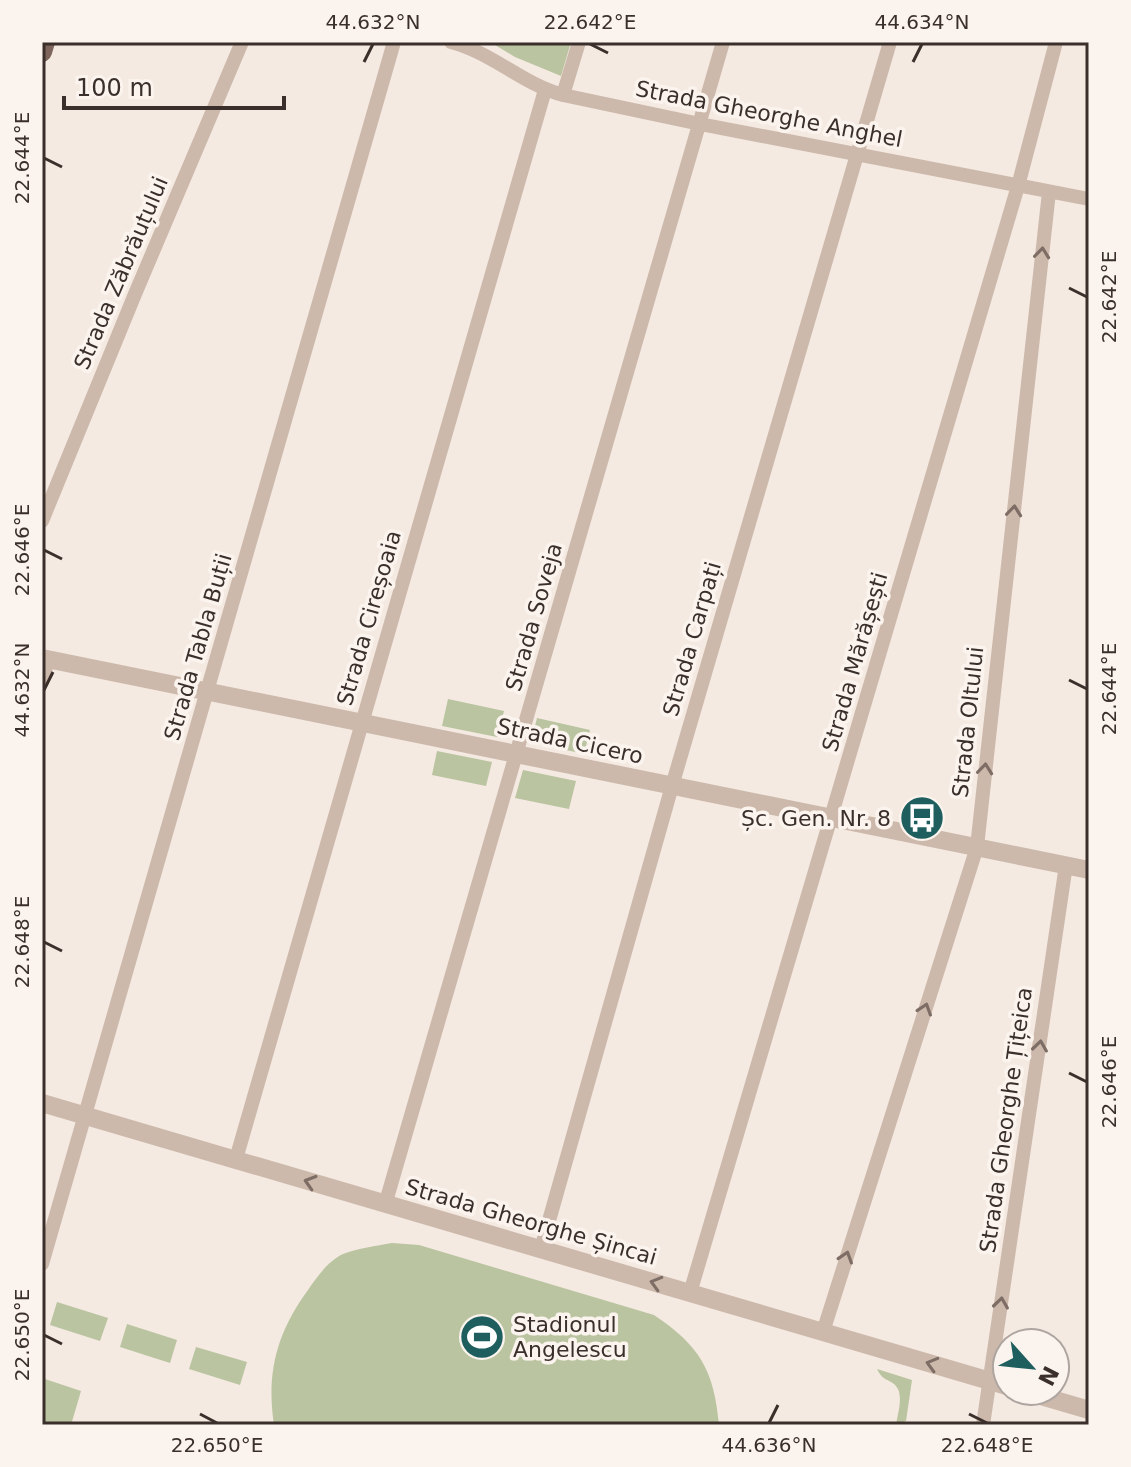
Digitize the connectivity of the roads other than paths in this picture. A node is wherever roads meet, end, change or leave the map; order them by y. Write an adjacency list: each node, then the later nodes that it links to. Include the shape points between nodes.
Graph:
1 (45, 42): 9 (main road)
2 (242, 42): 17 (street, Strada Zăbrăuțului)
3 (394, 42): 20 (street, Strada Tabla Buții)
4 (451, 42): 10 (street, Strada Gheorghe Anghel, via 475,48)
5 (579, 42): 11 (street)
6 (723, 42): 12 (street, Strada Soveja)
7 (890, 42): 13 (street, Strada Carpați)
8 (1056, 42): 14 (street, Strada Mărășești)
9 (42, 52)
10 (545, 90): 11 (street, Strada Gheorghe Anghel); 21 (street, Strada Cireșoaia)
11 (563, 95): 12 (street, Strada Gheorghe Anghel)
12 (700, 124): 13 (street, Strada Gheorghe Anghel); 22 (street, Strada Soveja)
13 (858, 155): 14 (street, Strada Gheorghe Anghel); 23 (street, Strada Carpați)
14 (1018, 186): 15 (street, Strada Gheorghe Anghel); 24 (street, Strada Mărășești)
15 (1049, 192): 16 (street, Strada Gheorghe Anghel); 25 (street, Strada Oltului, one-way to 15)
16 (1089, 199)
17 (42, 521)
18 (45, 659): 19 (street); 20 (street, Strada Cicero)
19 (42, 682)
20 (208, 692): 21 (street, Strada Cicero); 29 (street, Strada Tabla Buții)
21 (362, 723): 22 (street, Strada Cicero); 30 (street, Strada Cireșoaia)
22 (516, 755): 23 (street, Strada Cicero); 31 (street, Strada Soveja)
23 (672, 786): 24 (street, Strada Cicero); 32 (street, Strada Carpați)
24 (831, 818): 25 (street, Strada Cicero); 34 (street, Strada Mărășești)
25 (977, 847): 26 (street, Strada Cicero); 36 (street, Strada Oltului, one-way to 25)
26 (1066, 865): 27 (street, Strada Cicero); 35 (street, Strada Gheorghe Țițeica, one-way to 26)
27 (1089, 870)
28 (42, 1103): 29 (street, Strada Gheorghe Șincai)
29 (84, 1115): 30 (street, Strada Gheorghe Șincai); 33 (street, Strada Tabla Buții)
30 (236, 1159): 31 (street, Strada Gheorghe Șincai, one-way to 30)
31 (385, 1205): 32 (street, Strada Gheorghe Șincai)
32 (541, 1249): 34 (street, Strada Gheorghe Șincai, one-way to 32)
33 (42, 1264)
34 (690, 1293): 36 (street, Strada Gheorghe Șincai)
35 (1005, 1327)
36 (823, 1332): 37 (street, Strada Gheorghe Șincai, one-way to 36)
37 (991, 1381)
38 (991, 1403): 39 (street, Strada Gheorghe Țițeica)
39 (983, 1425)

